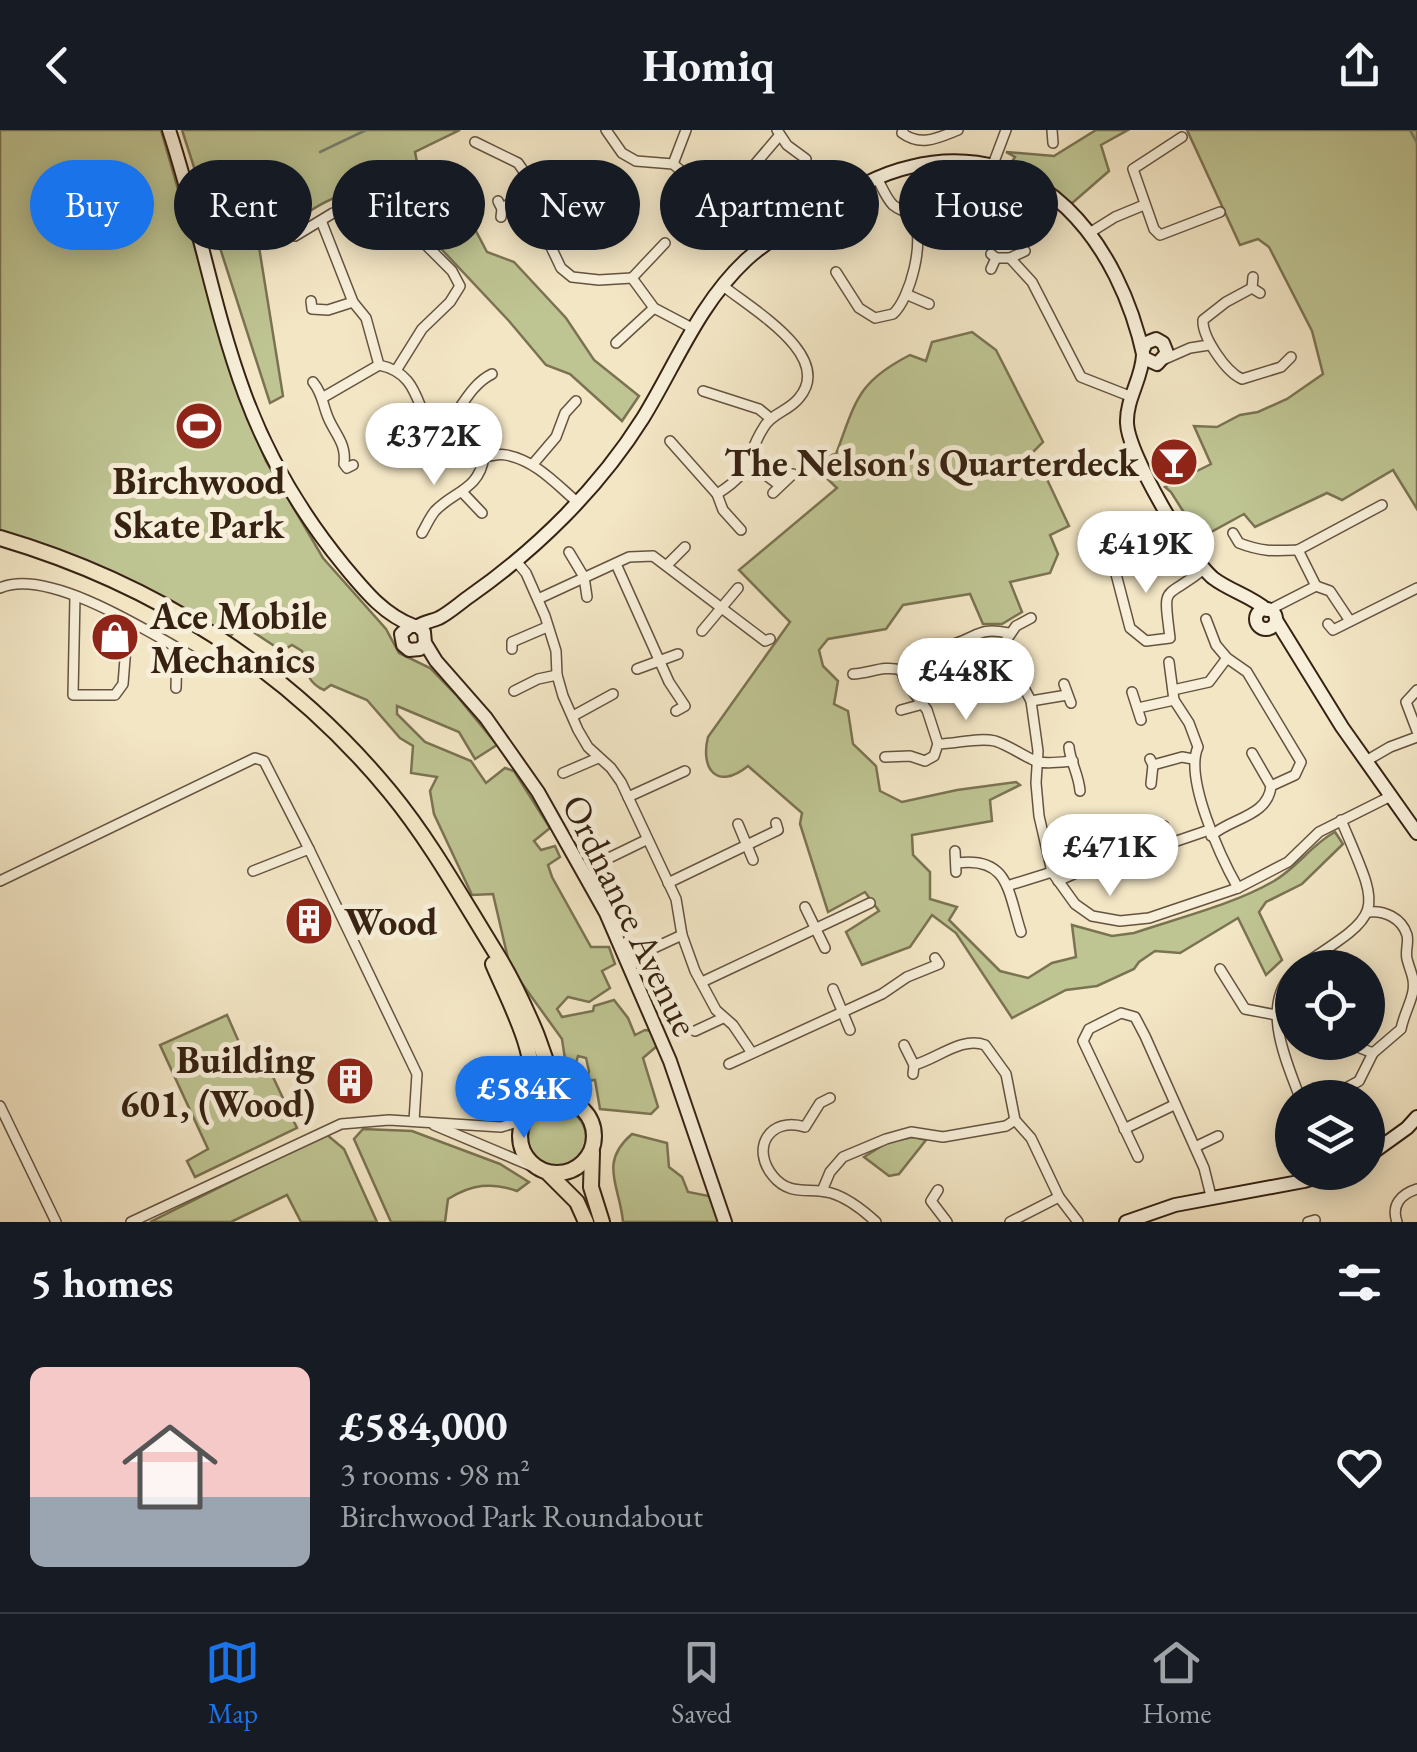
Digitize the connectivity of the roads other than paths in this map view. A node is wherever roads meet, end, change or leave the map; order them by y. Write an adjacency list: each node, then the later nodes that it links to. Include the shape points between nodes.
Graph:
1 (169, 130): 105 (street, Ordnance Avenue, via 229,346 261,434 320,536)
2 (606, 130): 17 (street, via 622,153)
3 (686, 130): 14 (street)
4 (903, 130): 5 (street, via 914,141 928,141)
5 (958, 130)
6 (1006, 130): 16 (street)
7 (1052, 130): 11 (street)
8 (778, 133): 12 (street); 15 (street)
9 (1185, 137): 18 (street)
10 (475, 142): 13 (street)
11 (1054, 143)
12 (806, 159)
13 (512, 160)
14 (675, 160)
15 (756, 160)
16 (995, 160)
17 (660, 165)
18 (1132, 169): 19 (street); 23 (street)
19 (1120, 174)
20 (879, 181): 25 (street)
21 (1058, 200): 30 (street)
22 (505, 205): 24 (street)
23 (1144, 205): 26 (street, via 1160,235); 30 (street)
24 (500, 209)
25 (899, 209)
26 (1220, 212)
27 (332, 214): 28 (street)
28 (322, 223): 29 (street); 47 (street)
29 (312, 228)
30 (1091, 232): 50 (street)
31 (431, 250): 37 (street)
32 (552, 250): 42 (street, via 572,276)
33 (660, 250): 42 (street)
34 (760, 250): 43 (street)
35 (915, 250): 45 (street)
36 (1025, 250): 38 (street)
37 (440, 258): 39 (street); 60 (street, via 458,281 457,294 422,329)
38 (1010, 258): 40 (street, via 994,256); 65 (street, via 1032,282 1081,377)
39 (430, 266)
40 (992, 269)
41 (843, 275): 45 (street, via 860,308 875,318 894,314)
42 (632, 278): 49 (street)
43 (722, 285): 51 (street); 70 (street, via 808,362 800,398)
44 (1255, 286): 54 (street, via 1203,320)
45 (908, 295): 48 (street)
46 (311, 301): 47 (street, via 318,311)
47 (353, 302): 59 (street, via 366,318)
48 (929, 304)
49 (654, 308): 51 (street); 53 (street)
50 (1136, 324): 52 (street); 56 (street)
51 (692, 328): 80 (street, via 624,446)
52 (1158, 340): 55 (street); 56 (street); 58 (street, via 1167,350)
53 (616, 343)
54 (1209, 345): 55 (street); 57 (street, via 1242,379 1281,367)
55 (1190, 348): 58 (street)
56 (1143, 352): 58 (street, via 1150,363); 63 (street)
57 (1291, 355)
58 (1162, 361): 63 (street)
59 (379, 365): 60 (street); 66 (street)
60 (397, 369): 71 (street)
61 (494, 372): 71 (street, via 471,390)
62 (314, 382): 66 (street)
63 (1139, 383): 65 (street)
64 (703, 391): 67 (street)
65 (1132, 397): 95 (street, via 1130,440 1162,506)
66 (322, 398): 76 (street, via 341,437 344,464)
67 (718, 398): 69 (street); 70 (street, via 759,408)
68 (576, 401): 75 (street)
69 (714, 410)
70 (770, 418): 74 (street)
71 (437, 436): 73 (street, via 458,451)
72 (670, 442): 79 (street)
73 (484, 457): 75 (street, via 506,454); 78 (street)
74 (750, 463): 77 (street, via 776,489); 79 (street)
75 (533, 464): 80 (street)
76 (353, 465)
77 (793, 474)
78 (463, 493): 83 (street); 87 (street, via 434,513)
79 (717, 494): 85 (street)
80 (577, 502): 92 (street)
81 (1382, 505): 84 (street)
82 (1350, 508): 84 (street)
83 (482, 513)
84 (1354, 518): 90 (street)
85 (741, 530)
86 (1233, 533): 90 (street, via 1249,547 1279,554)
87 (423, 534)
88 (0, 538): 186 (main road, via 80,564 157,600 283,684 391,794)
89 (685, 547): 94 (street)
90 (1298, 550): 98 (street)
91 (569, 552): 97 (street)
92 (516, 561): 104 (street); 108 (street)
93 (616, 564): 94 (street, via 640,554); 97 (street); 126 (street)
94 (668, 564): 106 (street)
95 (1204, 569): 96 (street, via 1169,594 1164,611 1170,640 1146,641 1130,628); 107 (street)
96 (1116, 574)
97 (584, 577): 103 (street); 104 (street)
98 (1316, 586): 107 (street); 111 (street, via 1330,590)
99 (0, 588): 102 (street, via 36,582)
100 (738, 588): 106 (street)
101 (1417, 588): 111 (street)
102 (74, 596): 112 (street); 112 (street, via 73,695 115,695 123,684)
103 (587, 597)
104 (538, 599): 116 (street)
105 (381, 607): 114 (street, Ordnance Avenue); 121 (street, Ordnance Avenue)
106 (722, 609): 117 (street); 120 (street)
107 (1268, 617): 154 (street)
108 (438, 618): 114 (street); 121 (street)
109 (1031, 618): 119 (street)
110 (1206, 619): 118 (street)
111 (1350, 620): 113 (street, via 1334,630)
112 (128, 621): 122 (street)
113 (1328, 624)
114 (416, 626): 121 (street, via 424,632); 121 (street, via 403,631)
115 (1224, 626): 118 (street)
116 (546, 627): 123 (street, via 512,642); 132 (street)
117 (702, 631)
118 (1210, 632): 125 (street)
119 (1008, 633): 130 (street, via 978,631 956,644 913,650); 140 (street, via 1007,655)
120 (770, 639)
121 (416, 644): 193 (street, Ordnance Avenue, via 486,718 538,792)
122 (177, 648): 128 (street); 133 (street)
123 (512, 650)
124 (678, 654): 126 (street)
125 (1228, 658): 139 (street, via 1209,682); 160 (street, via 1248,672 1301,762 1295,775)
126 (659, 660): 129 (street); 144 (street, via 684,706)
127 (1169, 662): 139 (street)
128 (212, 668)
129 (638, 668)
130 (902, 670): 131 (street); 141 (street)
131 (852, 672)
132 (556, 675): 135 (street); 145 (street)
133 (176, 688)
134 (1417, 690): 147 (street, via 1406,702)
135 (514, 691)
136 (1132, 692): 142 (street)
137 (614, 694): 145 (street)
138 (1067, 694): 140 (street)
139 (1174, 695): 142 (street); 153 (street, via 1198,747)
140 (1031, 701): 156 (street)
141 (923, 704): 143 (street); 148 (street)
142 (1138, 708): 146 (street)
143 (901, 710)
144 (676, 711)
145 (573, 716): 152 (street)
146 (1142, 720)
147 (1417, 734): 154 (street)
148 (938, 744): 151 (street, via 925,760); 156 (street, via 992,740)
149 (1069, 747): 155 (street)
150 (1252, 753): 160 (street)
151 (884, 755)
152 (598, 758): 158 (street); 162 (street)
153 (1193, 759): 159 (street, via 1151,762); 168 (street)
154 (1366, 760): 163 (street)
155 (1072, 761): 156 (street); 161 (street)
156 (1037, 762): 177 (street, via 1039,816)
157 (687, 771): 162 (street)
158 (562, 773)
159 (1151, 784)
160 (1271, 786): 168 (street, via 1258,810)
161 (1080, 791)
162 (628, 796): 170 (street)
163 (1391, 796): 164 (street); 169 (street)
164 (1341, 820): 182 (street, via 1271,874); 185 (street, via 1370,888)
165 (776, 823): 171 (street, via 778,830)
166 (738, 824): 171 (street)
167 (1164, 826): 168 (street, via 1170,848)
168 (1210, 833): 182 (street)
169 (1417, 833)
170 (646, 840): 174 (street); 180 (street)
171 (746, 844): 175 (street); 180 (street)
172 (309, 849): 176 (street); 179 (street, via 264,760 251,759); 213 (street, via 417,1074)
173 (954, 851): 181 (street, via 957,867 983,861)
174 (610, 857)
175 (753, 860)
176 (253, 871)
177 (1055, 877): 178 (street, via 1099,857); 181 (street); 182 (street, via 1074,904 1092,916 1120,921)
178 (1111, 880)
179 (0, 881)
180 (668, 883): 189 (street)
181 (1007, 886): 188 (street)
182 (1238, 888)
183 (870, 903): 187 (street)
184 (805, 907): 187 (street)
185 (1368, 912): 191 (street); 202 (street, via 1392,917 1404,929 1414,984 1402,1029)
186 (475, 922): 207 (main road, via 518,995 554,1084); 210 (main road, via 529,1054 534,1084)
187 (815, 928): 190 (street); 195 (street)
188 (1021, 933)
189 (682, 935): 193 (street); 195 (street)
190 (825, 948)
191 (1325, 950)
192 (934, 958): 197 (street, via 939,964)
193 (628, 960): 234 (street, Ordnance Avenue)
194 (1220, 969): 198 (street, via 1246,1009)
195 (702, 982): 199 (street)
196 (832, 990): 197 (street)
197 (842, 1010): 200 (street); 204 (street)
198 (1275, 1015)
199 (724, 1018): 201 (street); 204 (street)
200 (850, 1030)
201 (695, 1031)
202 (1385, 1043)
203 (904, 1045): 212 (street, via 914,1070 966,1042 985,1045 1006,1074)
204 (752, 1053): 205 (street)
205 (729, 1064)
206 (830, 1098): 225 (street, via 805,1127 782,1124 762,1152 784,1186)
207 (576, 1104): 210 (main road, via 556,1098); 218 (main road, via 594,1127)
208 (1174, 1105): 215 (street); 215 (street, via 1138,1022 1122,1013 1089,1029 1083,1041); 219 (street)
209 (0, 1106): 230 (street)
210 (528, 1112): 214 (street, via 501,1127); 221 (main road, via 521,1145)
211 (1417, 1117): 217 (street)
212 (1015, 1120): 225 (street, via 943,1137 911,1132 886,1140 843,1157); 227 (street)
213 (414, 1121): 214 (street); 231 (street, via 342,1124)
214 (432, 1124): 221 (street)
215 (1124, 1129): 220 (street)
216 (1218, 1136): 219 (street)
217 (1385, 1142)
218 (593, 1146): 221 (main road, via 570,1171); 233 (main road, via 590,1186)
219 (1195, 1147): 226 (street)
220 (1138, 1157)
221 (544, 1171): 232 (main road, via 577,1202)
222 (1275, 1186): 226 (street)
223 (1417, 1189): 239 (street, via 1401,1197)
224 (938, 1190): 235 (street, via 932,1201)
225 (822, 1191): 229 (street, via 853,1203)
226 (1211, 1196): 228 (street)
227 (1059, 1197): 236 (street); 237 (street)
228 (1146, 1219): 238 (street)
229 (871, 1220)
230 (56, 1222)
231 (132, 1222)
232 (586, 1222)
233 (602, 1222)
234 (725, 1222)
235 (947, 1222)
236 (1010, 1222)
237 (1078, 1222)
238 (1126, 1222)
239 (1397, 1222)

